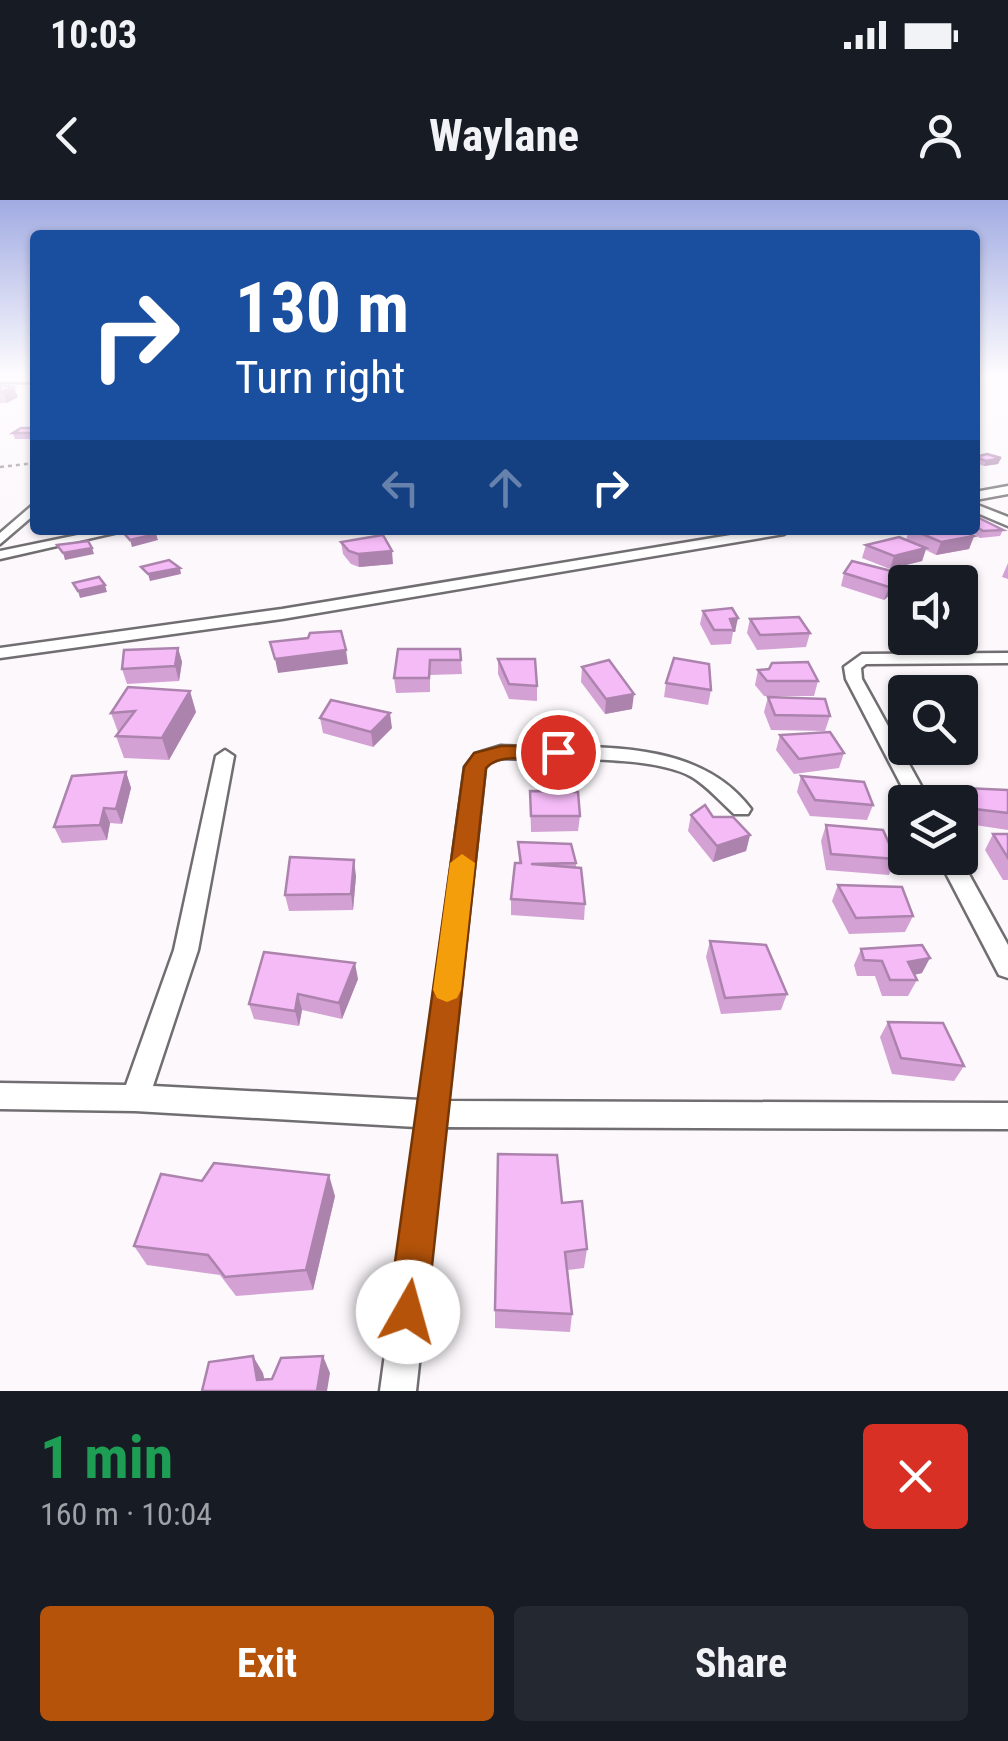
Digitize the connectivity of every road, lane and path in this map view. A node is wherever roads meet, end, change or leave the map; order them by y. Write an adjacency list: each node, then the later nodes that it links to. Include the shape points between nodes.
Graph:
1 (30, 463): 2 (path)
2 (0, 466)
3 (1008, 490): 4 (street)
4 (980, 495)
5 (980, 510): 7 (street)
6 (30, 512): 10 (street)
7 (1008, 522)
8 (96, 535): 11 (street)
9 (754, 535): 12 (street)
10 (0, 540)
11 (0, 554)
12 (0, 654)
13 (1008, 658): 15 (street, via 862,659 852,667)
14 (225, 756): 20 (street, via 186,950)
15 (911, 785)
16 (741, 808): 21 (street, via 708,778 634,756 501,752 482,758 471,790)
17 (959, 875): 18 (street)
18 (1008, 968)
19 (0, 1096): 20 (street)
20 (135, 1098): 21 (street)
21 (432, 1114): 22 (street); 23 (street)
22 (1008, 1116)
23 (398, 1391)

